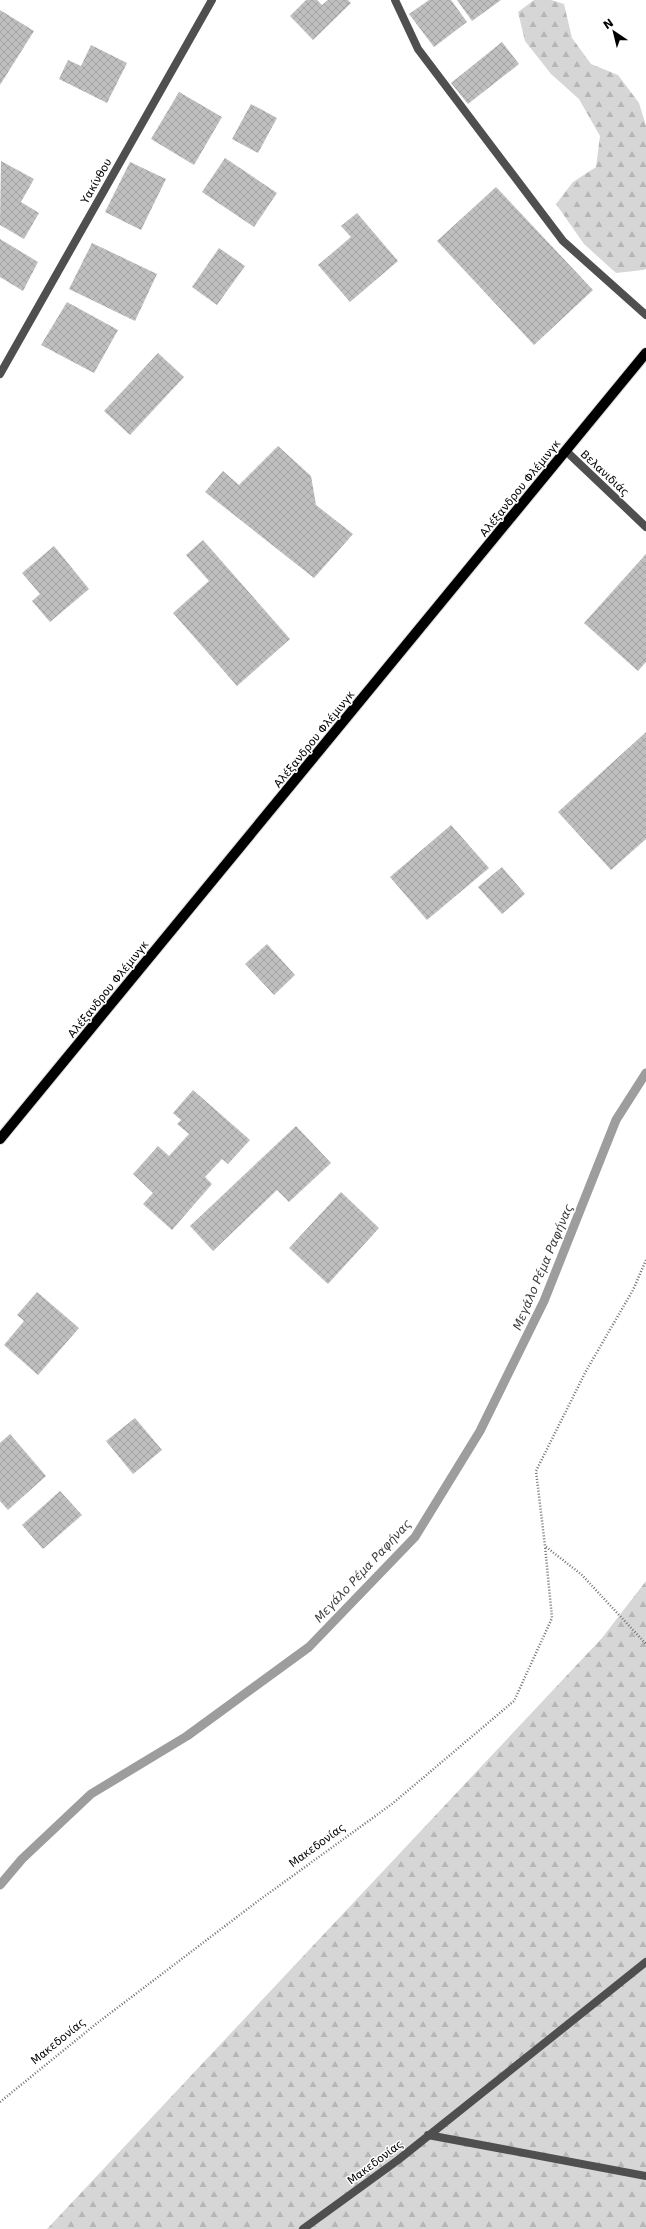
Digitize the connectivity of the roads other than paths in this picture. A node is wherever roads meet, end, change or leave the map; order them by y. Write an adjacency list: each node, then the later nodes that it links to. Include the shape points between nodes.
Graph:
1 (212, 0): 5 (street, Υακίνθου)
2 (396, 0): 3 (street, via 418,49 563,240)
3 (646, 315)
4 (646, 353): 6 (main road, Αλέξανδρου Φλέμινγκ)
5 (0, 374)
6 (566, 452): 7 (street, Βελανιδιάς); 8 (main road, Αλέξανδρου Φλέμινγκ)
7 (646, 527)
8 (0, 1139)
9 (646, 1962): 10 (street, Μακεδονίας)
10 (428, 2135): 11 (street); 12 (street, Μακεδονίας)
11 (646, 2176)
12 (303, 2229)

